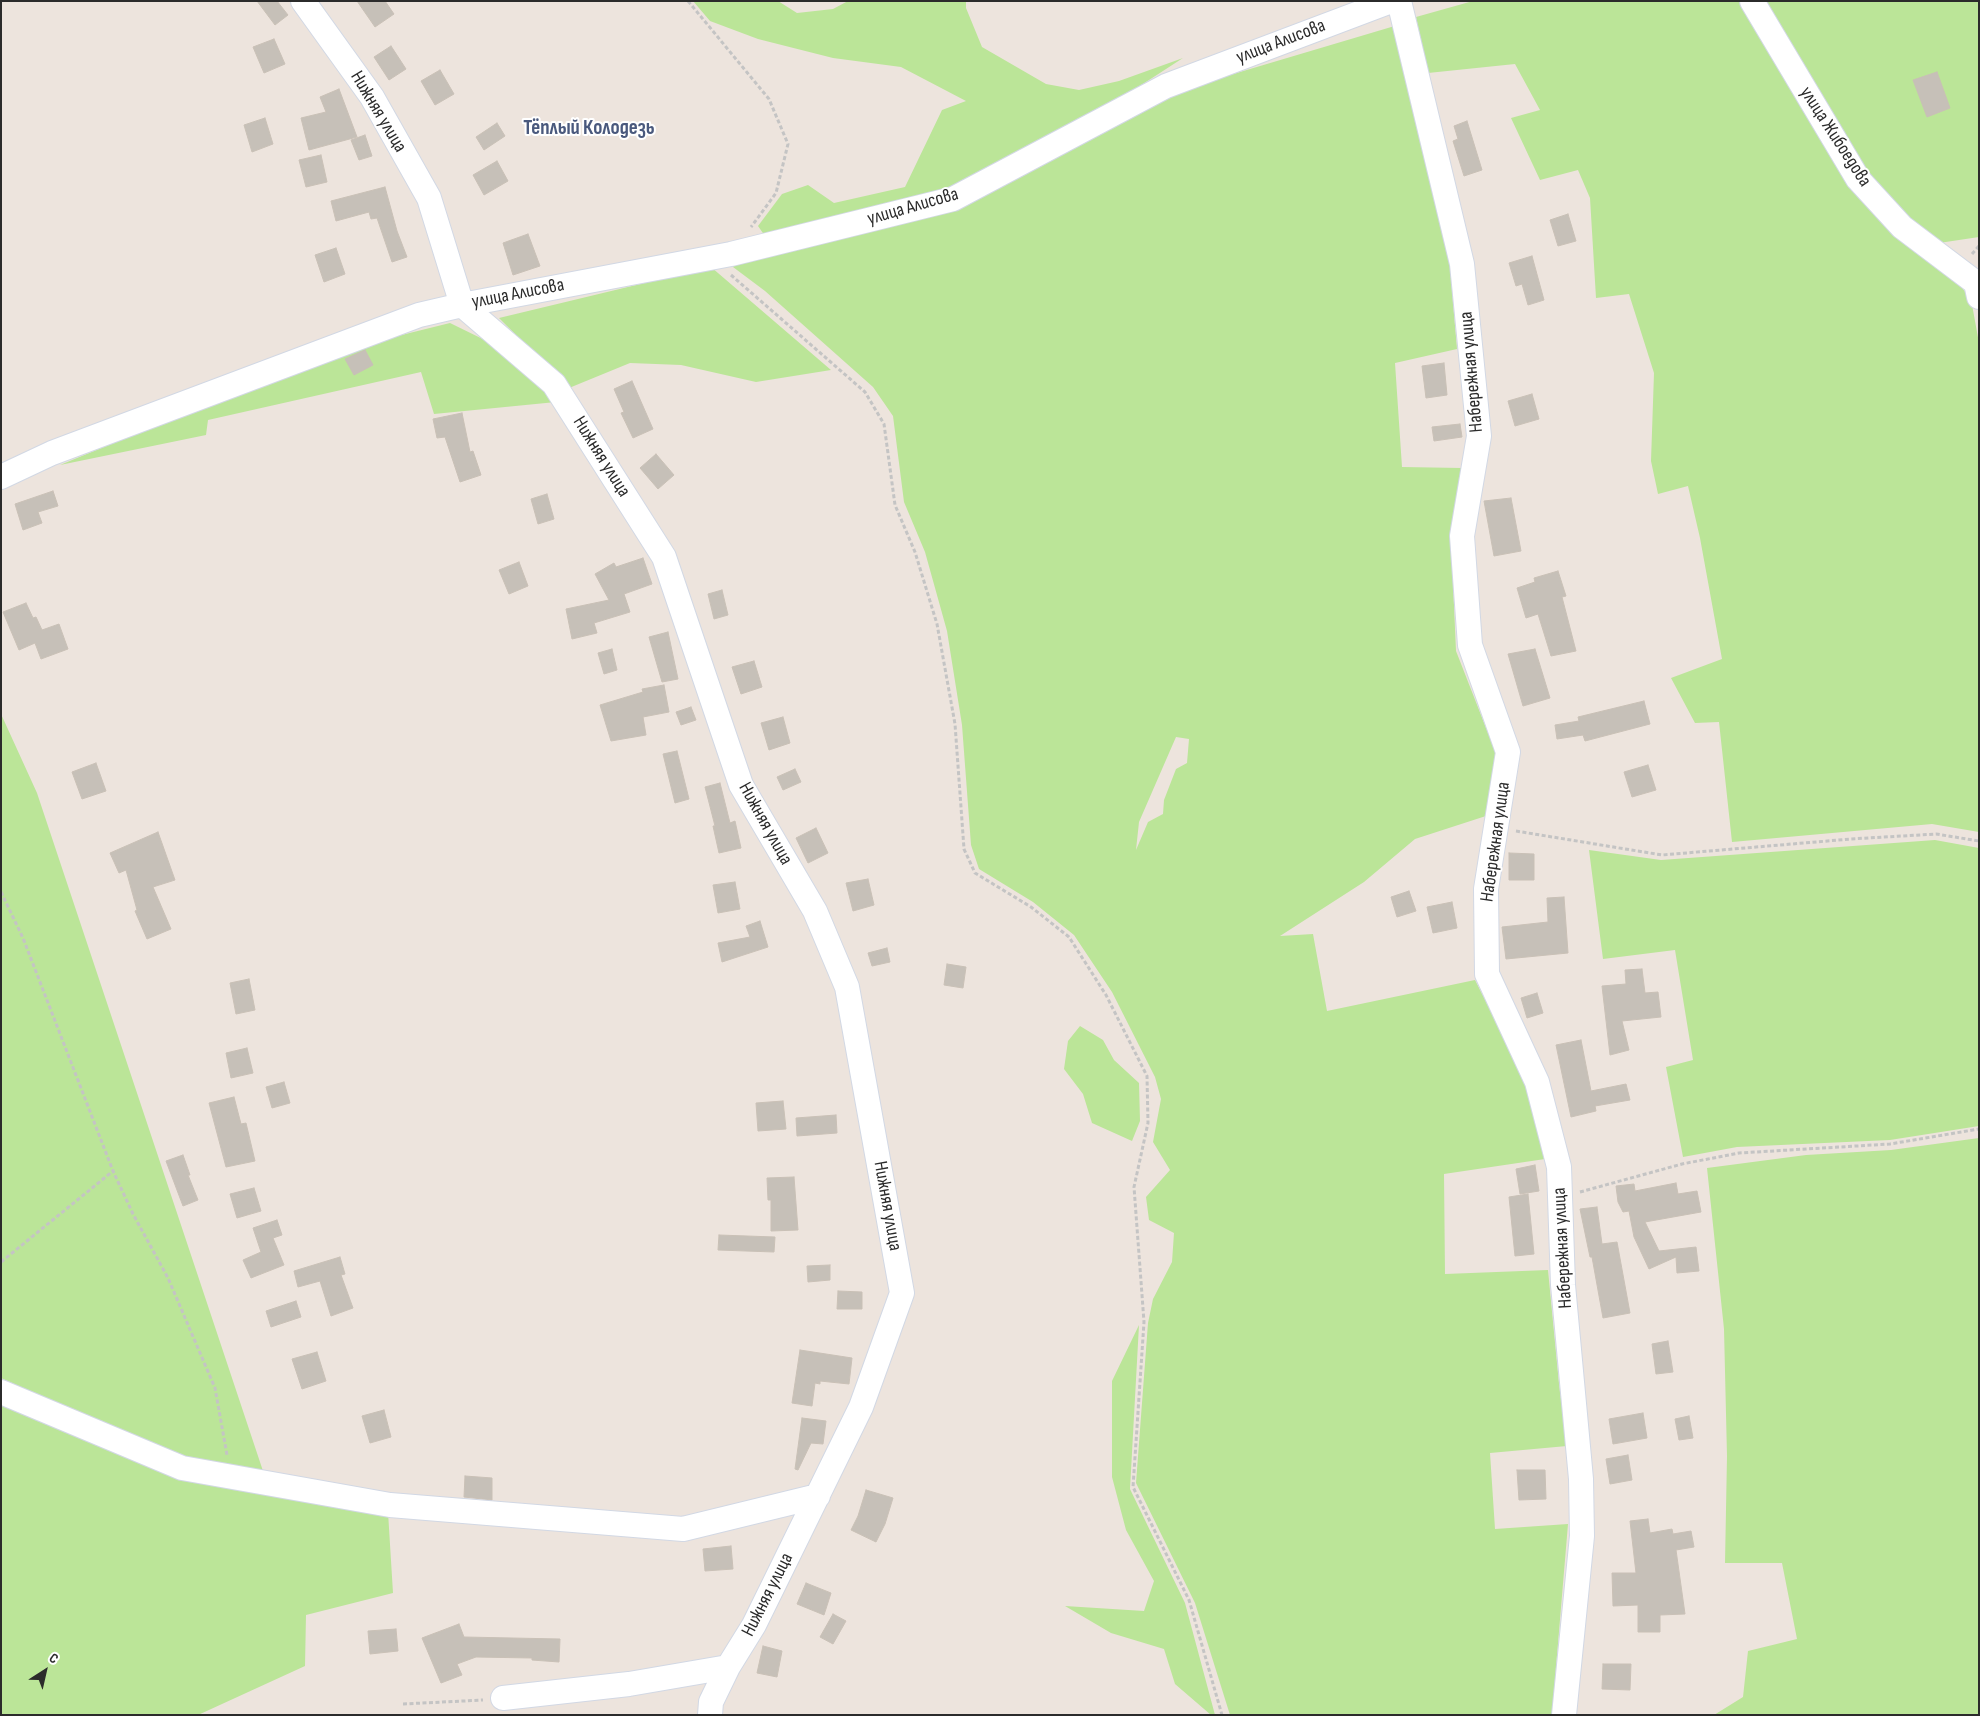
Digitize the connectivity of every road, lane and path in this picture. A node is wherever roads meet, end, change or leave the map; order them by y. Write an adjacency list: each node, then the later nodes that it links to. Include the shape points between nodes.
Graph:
1 (303, 1): 8 (street, Нижняя улица, via 372,97 429,198)
2 (688, 1): 6 (path, via 769,99 788,144 776,192)
3 (1391, 1): 6 (street, улица Алисова, via 1166,86 953,199)
4 (1399, 1): 10 (street, Набережная улица, via 1462,264 1479,436 1462,536 1470,645 1508,752)
5 (1752, 1): 7 (street, улица Жибоедова, via 1858,179 1902,228 1976,283)
6 (722, 256): 8 (street, улица Алисова); 24 (path, via 865,392 884,424 895,506 915,552 937,624 955,724 964,849 975,873 1032,906 1069,937 1106,995 1147,1076 1148,1124 1134,1187 1144,1322 1133,1488 1189,1600)
7 (1979, 297)
8 (462, 305): 9 (street, улица Алисова, via 419,315 52,453); 19 (street, Нижняя улица, via 554,384 664,557 741,785 815,911 847,987 902,1293 861,1407)
9 (1, 478)
10 (1496, 827): 11 (path, via 1662,855 1936,834); 15 (street, Набережная улица, via 1486,889 1487,974 1536,1082 1559,1167)
11 (1979, 841)
12 (1, 892): 14 (path, via 23,938)
13 (1979, 1129): 15 (path, via 1890,1144 1739,1153 1682,1164)
14 (113, 1172): 16 (path); 18 (path, via 168,1278 215,1388)
15 (1560, 1197): 25 (street, Набережная улица, via 1563,1284 1581,1479 1582,1536)
16 (1, 1262)
17 (1, 1392): 18 (street, via 182,1468)
18 (231, 1476): 19 (street, via 390,1505 683,1529)
19 (818, 1496): 20 (street, Нижняя улица, via 754,1625)
20 (728, 1666): 21 (street, via 629,1684); 23 (street, Нижняя улица, via 711,1702)
21 (503, 1698): 22 (path)
22 (403, 1704)
23 (710, 1715)
24 (1222, 1715)
25 (1564, 1715)

